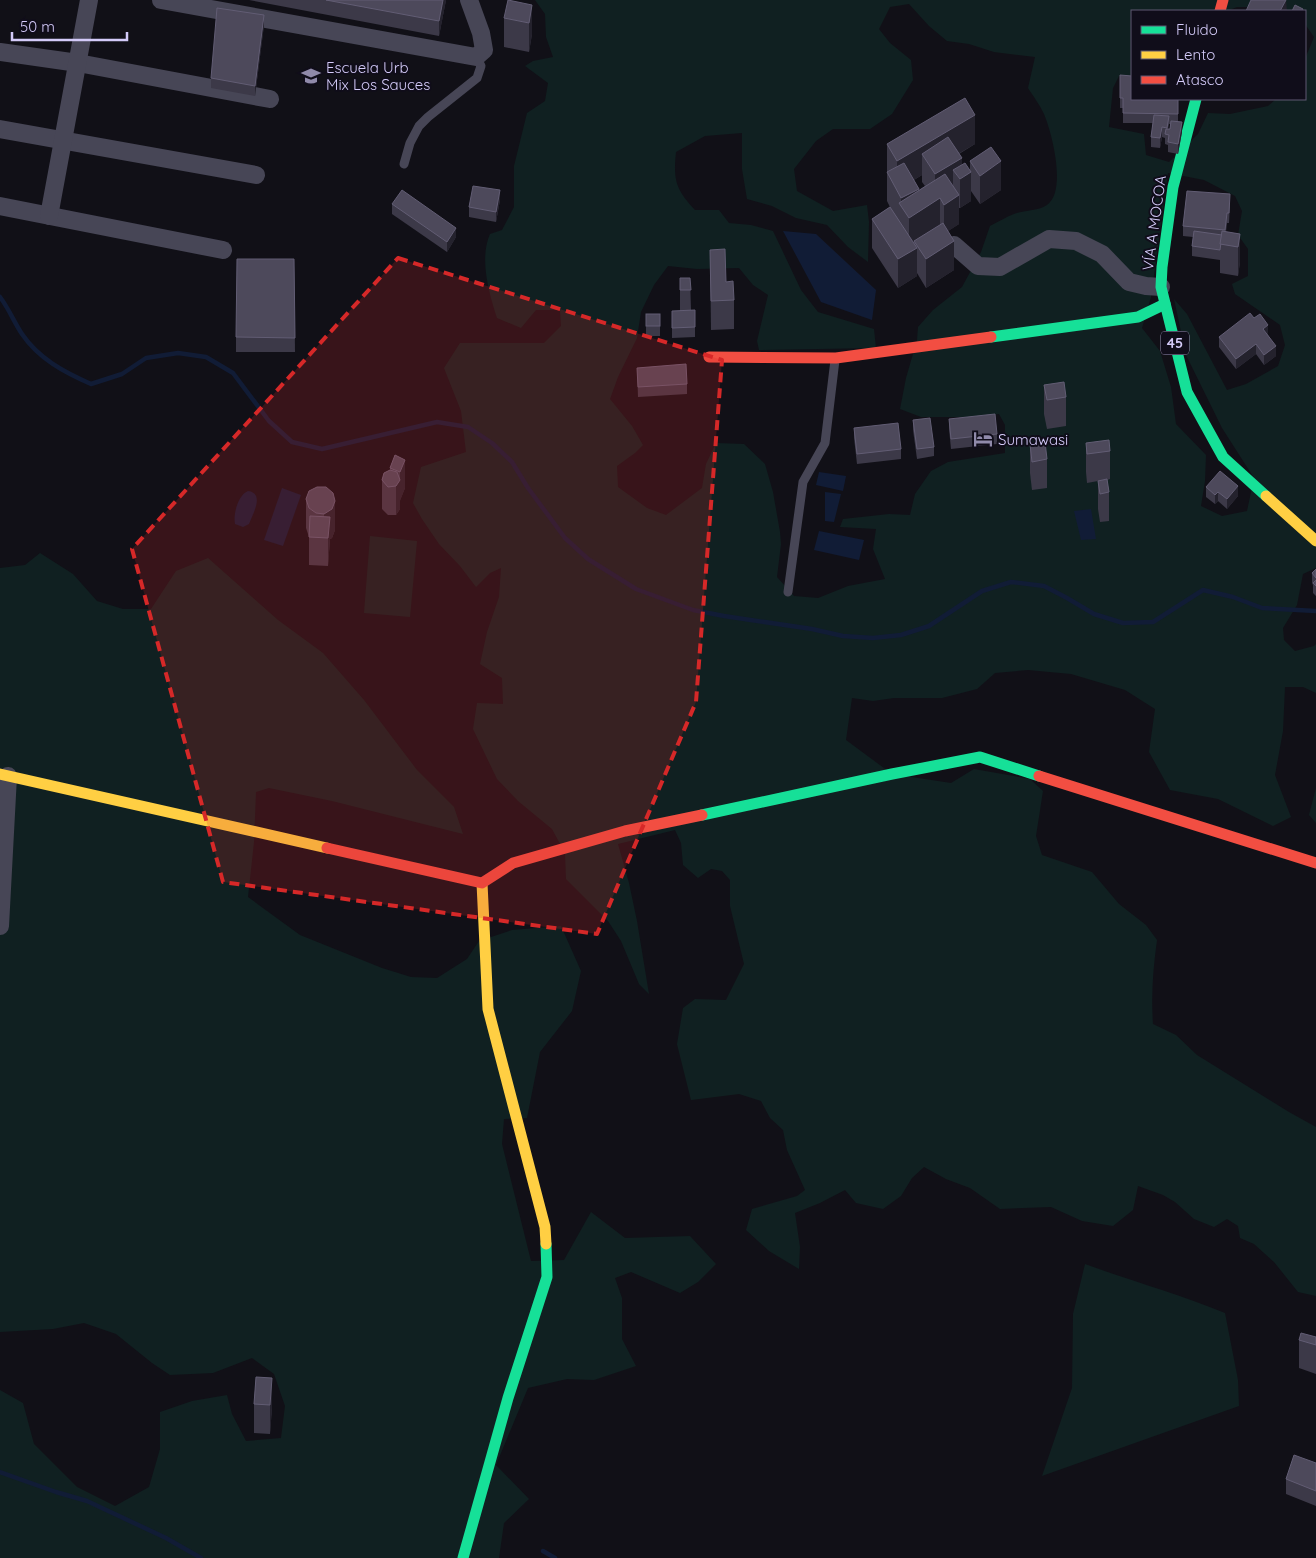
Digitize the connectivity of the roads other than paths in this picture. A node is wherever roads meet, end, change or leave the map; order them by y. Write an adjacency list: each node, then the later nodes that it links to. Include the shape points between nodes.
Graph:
1 (89, 0): 7 (street)
2 (161, 0): 4 (street)
3 (469, 0): 6 (street, via 484,50)
4 (210, 4): 6 (street)
5 (0, 52): 7 (street)
6 (476, 57): 12 (lane, via 481,66 476,78 420,126 410,143)
7 (78, 63): 8 (street); 11 (street)
8 (270, 99)
9 (1196, 100): 18 (street, VÍA A MOCOA / 45, via 1173,187 1162,267)
10 (0, 129): 11 (street)
11 (63, 141): 13 (street); 15 (street)
12 (404, 164)
13 (256, 175)
14 (0, 206): 15 (street)
15 (49, 216): 17 (street)
16 (954, 245): 18 (street, via 978,266 1000,267 1049,239 1076,241 1102,254 1129,282 1146,286)
17 (223, 250)
18 (1163, 296): 20 (street, via 1138,317); 21 (street, VÍA A MOCOA / 45, via 1188,392 1223,458)
19 (709, 357): 20 (street)
20 (836, 358): 22 (lane, via 825,442 803,482)
21 (1316, 541)
22 (788, 592)
23 (4, 775): 25 (street); 26 (street)
24 (1316, 863): 25 (street, via 980,757 625,831 513,862)
25 (482, 883): 28 (street, via 488,1009 546,1226 547,1277 508,1398)
26 (1, 893): 27 (street)
27 (0, 926)
28 (463, 1558)

